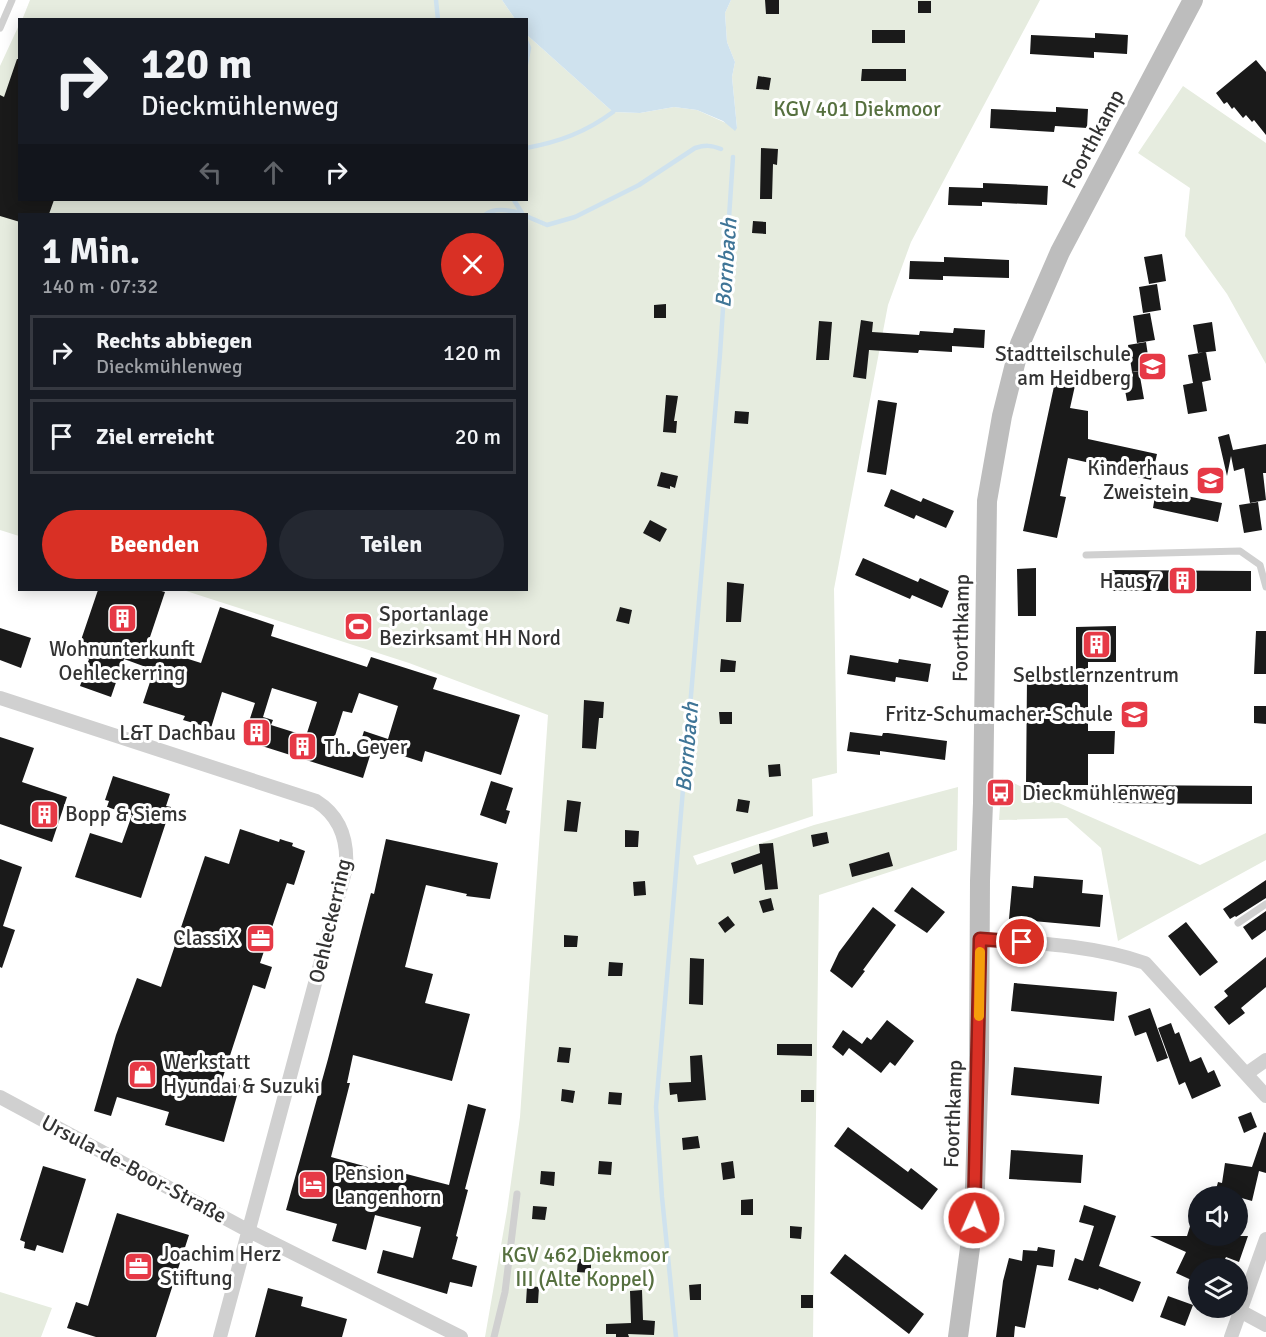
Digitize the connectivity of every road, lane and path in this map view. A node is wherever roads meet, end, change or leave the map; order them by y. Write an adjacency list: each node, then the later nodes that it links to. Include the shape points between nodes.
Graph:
1 (12, 0): 3 (lane)
2 (1193, 0): 9 (street, Foorthkamp, via 1060,252 1020,344 1002,416 987,501)
3 (0, 28)
4 (1086, 555): 5 (lane, via 1240,551 1260,565)
5 (1266, 587)
6 (0, 698): 15 (street, Oehleckerring, via 315,801 340,825 346,844 346,868)
7 (1266, 904): 8 (lane)
8 (1238, 923)
9 (980, 939): 11 (street, via 1064,946 1145,963); 24 (street, Foorthkamp, via 974,1218)
10 (1266, 1060): 11 (street)
11 (1246, 1074): 12 (street)
12 (1266, 1096)
13 (0, 1097): 15 (street, Ursula-de-Boor-Straße)
14 (518, 1194): 23 (lane)
15 (249, 1231): 21 (street, Oehleckerring); 22 (street, Ursula-de-Boor-Straße)
16 (1266, 1239): 17 (street)
17 (1248, 1289)
18 (1248, 1315): 20 (street)
19 (1238, 1318): 25 (street)
20 (1266, 1325)
21 (220, 1337)
22 (461, 1337)
23 (495, 1337)
24 (958, 1337)
25 (1231, 1337)

